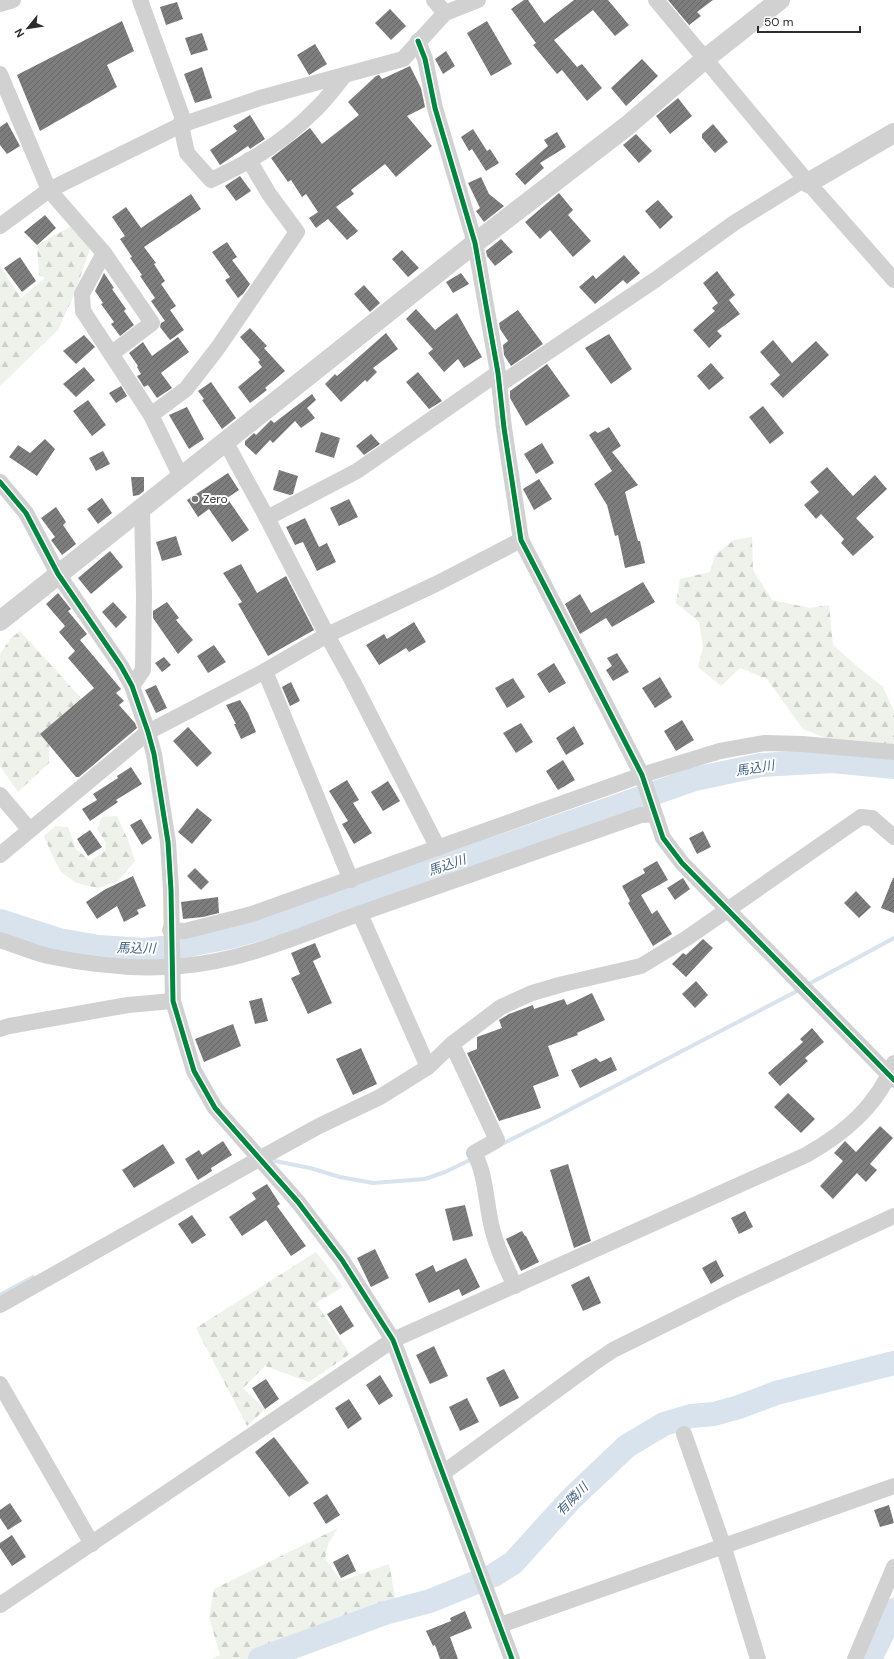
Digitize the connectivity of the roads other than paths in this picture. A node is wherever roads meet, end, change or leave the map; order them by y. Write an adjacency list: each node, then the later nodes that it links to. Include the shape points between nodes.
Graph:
1 (13, 0): 7 (street)
2 (140, 0): 13 (street, via 182,116)
3 (434, 0): 8 (street)
4 (478, 0): 8 (street)
5 (656, 0): 10 (street)
6 (780, 0): 10 (street)
7 (0, 4)
8 (445, 13): 9 (street)
9 (418, 41): 12 (street, via 403,59); 19 (street)
10 (705, 59): 16 (street); 19 (street, via 627,126)
11 (0, 74): 17 (street)
12 (345, 75): 13 (street, via 260,98); 15 (street, via 316,110 293,130)
13 (181, 125): 15 (street, via 186,153 211,180); 17 (street)
14 (894, 133): 16 (street)
15 (249, 160): 24 (street, via 269,194 297,232 217,349 186,389)
16 (807, 181): 21 (street); 23 (street, via 734,223 655,280)
17 (49, 190): 18 (street); 20 (street)
18 (0, 226)
19 (474, 243): 23 (street); 25 (street)
20 (104, 253): 22 (street, via 82,294 83,311); 22 (street, via 152,323)
21 (894, 280)
22 (111, 354): 24 (street)
23 (499, 379): 29 (street, via 357,471); 30 (street)
24 (151, 415): 26 (street)
25 (225, 441): 26 (street); 29 (street)
26 (181, 477): 28 (street)
27 (0, 482): 31 (street, via 26,513)
28 (142, 509): 31 (street); 35 (street, via 143,670)
29 (267, 518): 33 (street)
30 (521, 540): 33 (street, via 436,584); 38 (street)
31 (58, 574): 32 (street); 35 (street, via 122,666)
32 (0, 621)
33 (327, 635): 34 (street); 43 (street)
34 (265, 671): 36 (street); 45 (street)
35 (132, 686): 36 (street)
36 (148, 732): 41 (street); 48 (street, via 168,842)
37 (894, 752): 38 (street, via 765,743 720,750)
38 (642, 774): 40 (street); 43 (street)
39 (0, 795): 41 (street)
40 (654, 812): 46 (street, via 663,838 682,863); 47 (street)
41 (29, 829): 44 (street)
42 (894, 838): 46 (street, via 872,818 861,817)
43 (438, 848): 45 (street)
44 (0, 855)
45 (351, 880): 48 (street, via 252,914 185,931)
46 (728, 910): 53 (street, via 641,966 532,993 501,1007); 55 (street, via 796,981)
47 (360, 914): 50 (street, via 244,955); 54 (street)
48 (170, 930): 50 (street)
49 (0, 940): 50 (street, via 47,956 105,965 145,968)
50 (171, 965): 51 (street)
51 (173, 1001): 52 (street, via 128,1005); 56 (street, via 194,1070 215,1108)
52 (0, 1029)
53 (452, 1044): 54 (street); 58 (street, via 497,1140 477,1158 492,1229 500,1255)
54 (428, 1067): 56 (street, via 380,1097 319,1126)
55 (892, 1073): 58 (street, via 874,1100 856,1120 832,1140 806,1155)
56 (259, 1159): 59 (street); 60 (street, via 298,1202 342,1260)
57 (894, 1216): 63 (street, via 738,1288 613,1350)
58 (515, 1286): 60 (street)
59 (0, 1306)
60 (393, 1340): 63 (street); 65 (street)
61 (0, 1384): 65 (street)
62 (684, 1434): 66 (street)
63 (443, 1473): 69 (street)
64 (894, 1486): 66 (street)
65 (92, 1544): 68 (street)
66 (723, 1545): 69 (street); 71 (street)
67 (894, 1567): 72 (street)
68 (0, 1605)
69 (500, 1625): 70 (street)
70 (512, 1659)
71 (758, 1659)
72 (855, 1659)

